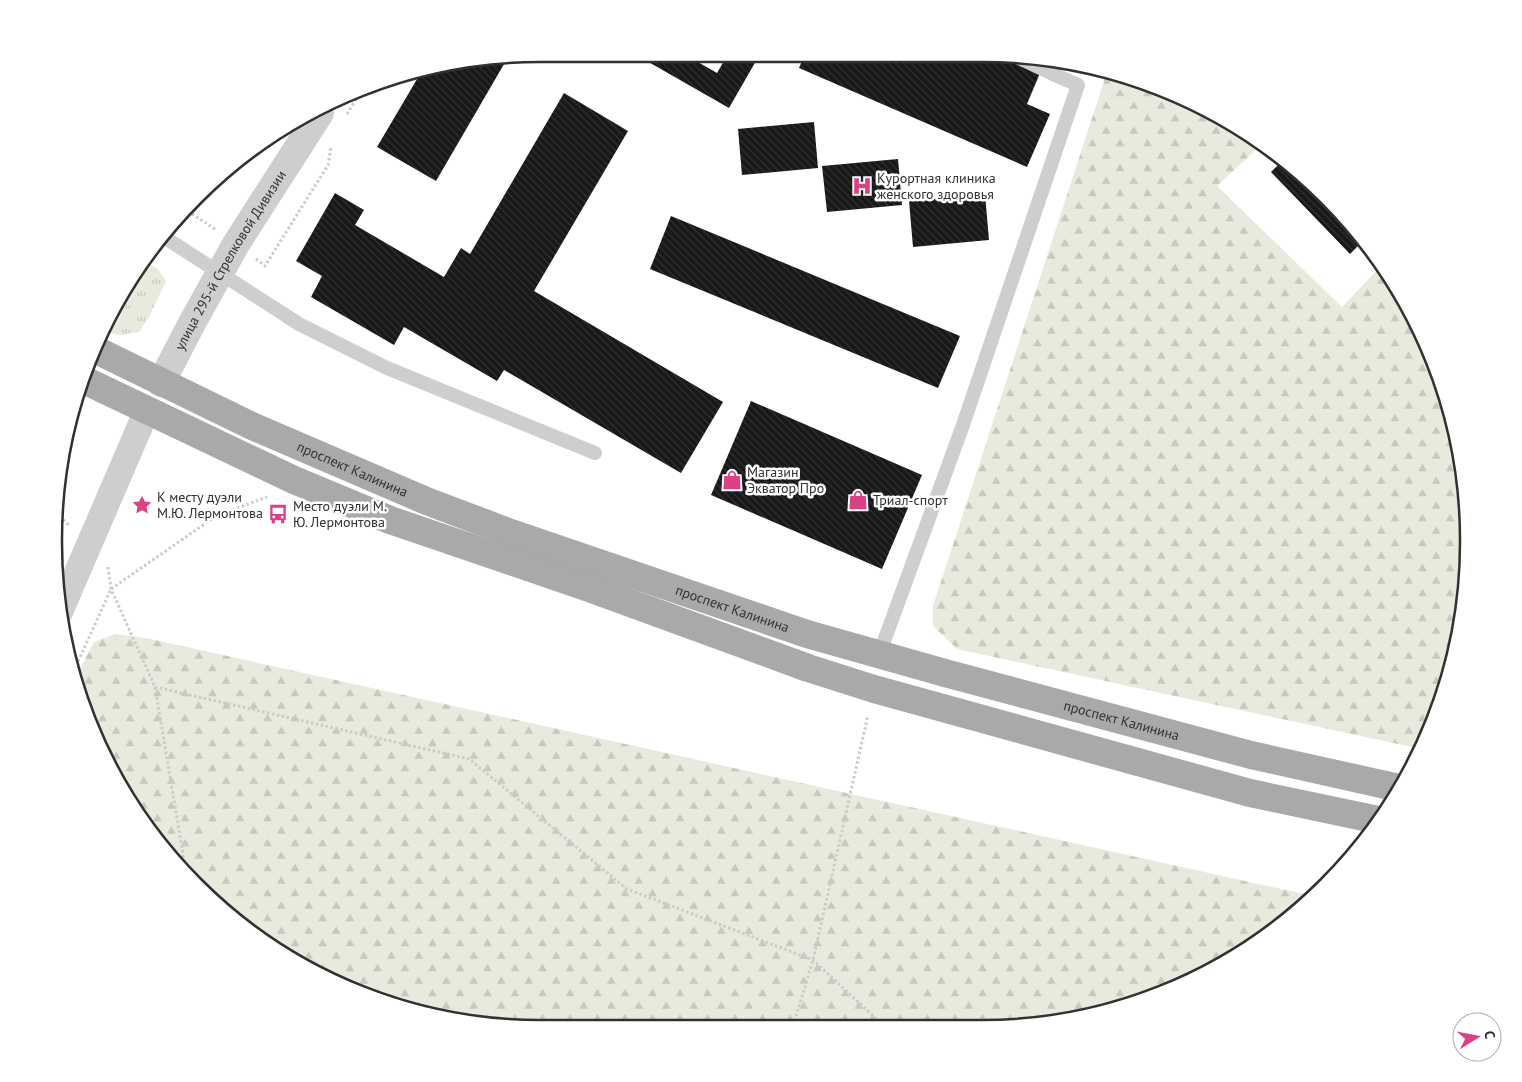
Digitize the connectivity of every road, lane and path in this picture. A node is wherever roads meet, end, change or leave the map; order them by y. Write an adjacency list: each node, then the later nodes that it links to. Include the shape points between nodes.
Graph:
1 (1058, 69): 13 (lane, via 1078,85 963,425)
2 (316, 119): 4 (street, улица 295-й Стрелковой Дивизии)
3 (169, 240): 4 (lane)
4 (220, 272): 7 (street, улица 295-й Стрелковой Дивизии); 9 (lane, via 299,324 387,368)
5 (101, 353): 7 (main road, проспект Калинина)
6 (90, 383): 8 (main road)
7 (161, 383): 8 (main road, улица 295-й Стрелковой Дивизии); 13 (main road, проспект Калинина, via 252,426 510,533 807,634)
8 (147, 410): 12 (street); 16 (main road, via 294,480 390,520)
9 (595, 453)
10 (267, 496): 11 (path, via 216,516)
11 (111, 589): 14 (path); 15 (path)
12 (66, 597)
13 (879, 655): 17 (main road, проспект Калинина, via 1251,755)
14 (78, 661)
15 (154, 687): 19 (path); 20 (path, via 468,759 627,889)
16 (874, 689): 18 (main road, via 1250,794); 20 (path)
17 (1391, 786)
18 (1371, 819)
19 (184, 859)
20 (813, 960): 21 (path); 22 (path)
21 (795, 1020)
22 (878, 1020)

